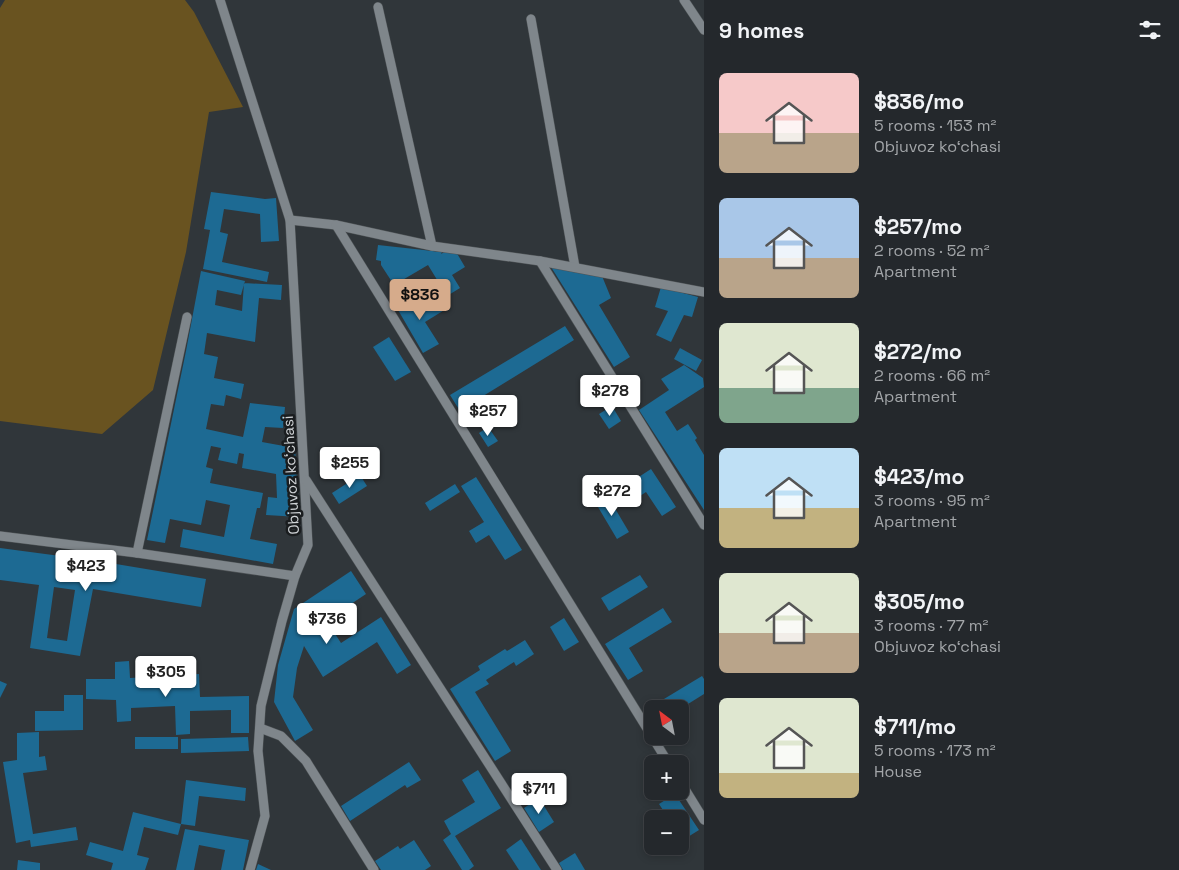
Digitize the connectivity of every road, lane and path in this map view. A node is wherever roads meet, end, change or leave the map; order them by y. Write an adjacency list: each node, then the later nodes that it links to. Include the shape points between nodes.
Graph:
1 (220, 0): 6 (street, Objuvoz koʻchasi)
2 (684, 0): 5 (street)
3 (378, 7): 8 (street)
4 (531, 19): 10 (street)
5 (704, 30)
6 (290, 220): 7 (street); 13 (street, Objuvoz koʻchasi)
7 (336, 225): 8 (street); 19 (street)
8 (432, 246): 9 (street)
9 (540, 261): 10 (street); 14 (street)
10 (575, 267): 11 (street)
11 (704, 292)
12 (187, 316): 16 (street)
13 (305, 479): 17 (street, Objuvoz koʻchasi, via 308,545); 24 (street)
14 (704, 525)
15 (0, 536): 16 (street)
16 (137, 553): 17 (street)
17 (295, 576): 18 (street, Objuvoz koʻchasi, via 261,706)
18 (260, 728): 22 (street, Objuvoz koʻchasi, via 258,751 265,816); 23 (street, via 281,736 306,762)
19 (663, 755)
20 (689, 796): 21 (street)
21 (704, 820)
22 (250, 870)
23 (374, 870)
24 (557, 870)

